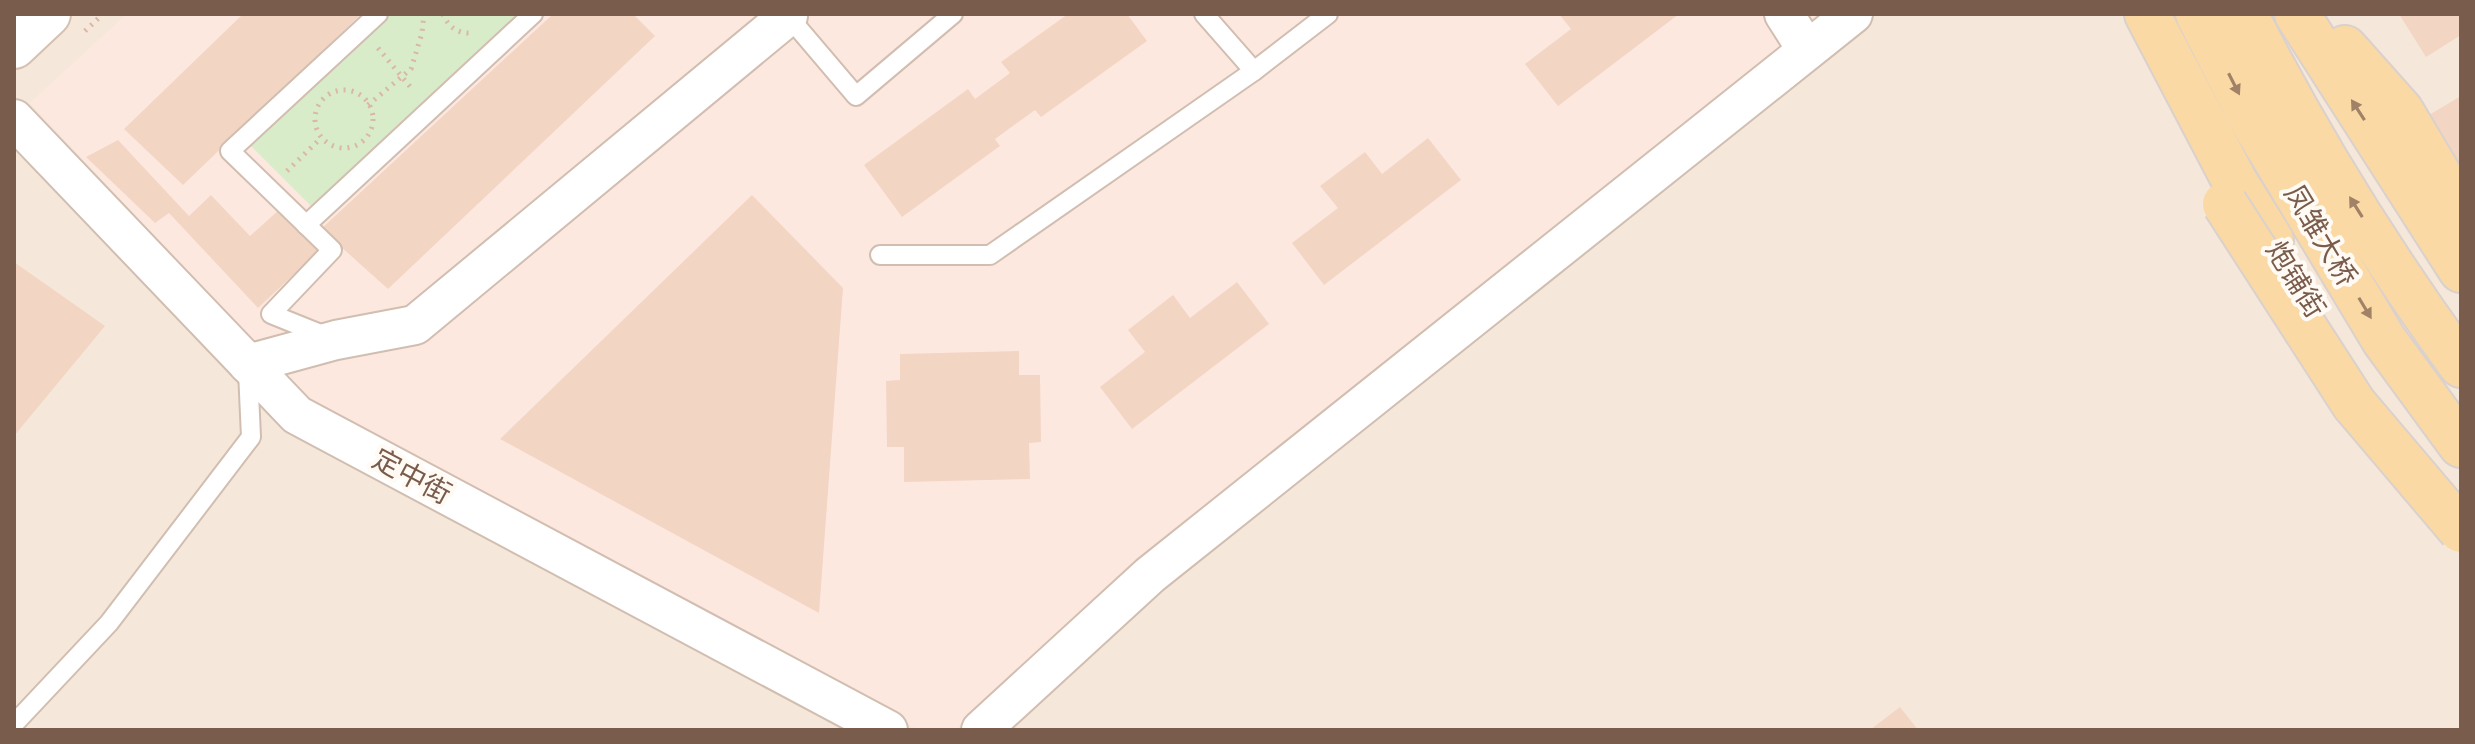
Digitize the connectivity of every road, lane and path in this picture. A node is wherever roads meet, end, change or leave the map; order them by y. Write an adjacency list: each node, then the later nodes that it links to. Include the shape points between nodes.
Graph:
1 (48, 14): 19 (main road)
2 (378, 14): 17 (lane)
3 (424, 14): 22 (path, via 411,69)
4 (443, 14): 18 (path, via 460,33)
5 (533, 14): 24 (lane)
6 (953, 14): 15 (lane, via 856,96)
7 (1204, 14): 21 (lane)
8 (1328, 14): 21 (lane)
9 (1784, 14): 20 (street)
10 (1853, 14): 20 (street)
11 (2198, 14): 35 (main road, 凤雏大桥, one-way to 35, via 2252,120 2384,340)
12 (2245, 14): 34 (main road, 凤雏大桥, one-way to 12, via 2291,103)
13 (2297, 14): 31 (main road, one-way to 13)
14 (2314, 14): 28 (main road, via 2401,111)
15 (787, 15): 32 (street, via 415,325)
16 (2148, 16): 36 (main road, 炮铺街, via 2235,182 2437,503); 36 (main road, bridge, via 2225,204 2354,404)
17 (362, 29): 22 (path); 27 (lane, via 230,151)
18 (478, 32)
19 (14, 46)
20 (1807, 50): 39 (street, via 1150,575)
21 (1254, 71): 30 (lane, via 990,255)
22 (402, 77): 23 (path); 24 (path)
23 (368, 105): 26 (path, via 370,132 356,146 337,148); 26 (path, via 354,92 327,96 314,120)
24 (430, 110): 29 (lane)
25 (14, 119): 33 (street, 定中街)
26 (321, 138): 27 (path)
27 (270, 189): 29 (lane)
28 (2461, 212)
29 (306, 225): 32 (lane, via 332,250 271,314)
30 (880, 255)
31 (2461, 270)
32 (336, 340): 33 (street)
33 (248, 364): 37 (lane, via 251,437 109,623); 38 (street, 定中街, via 297,415)
34 (2461, 365)
35 (2461, 445)
36 (2461, 532)
37 (14, 724)
38 (888, 730)
39 (981, 730)

